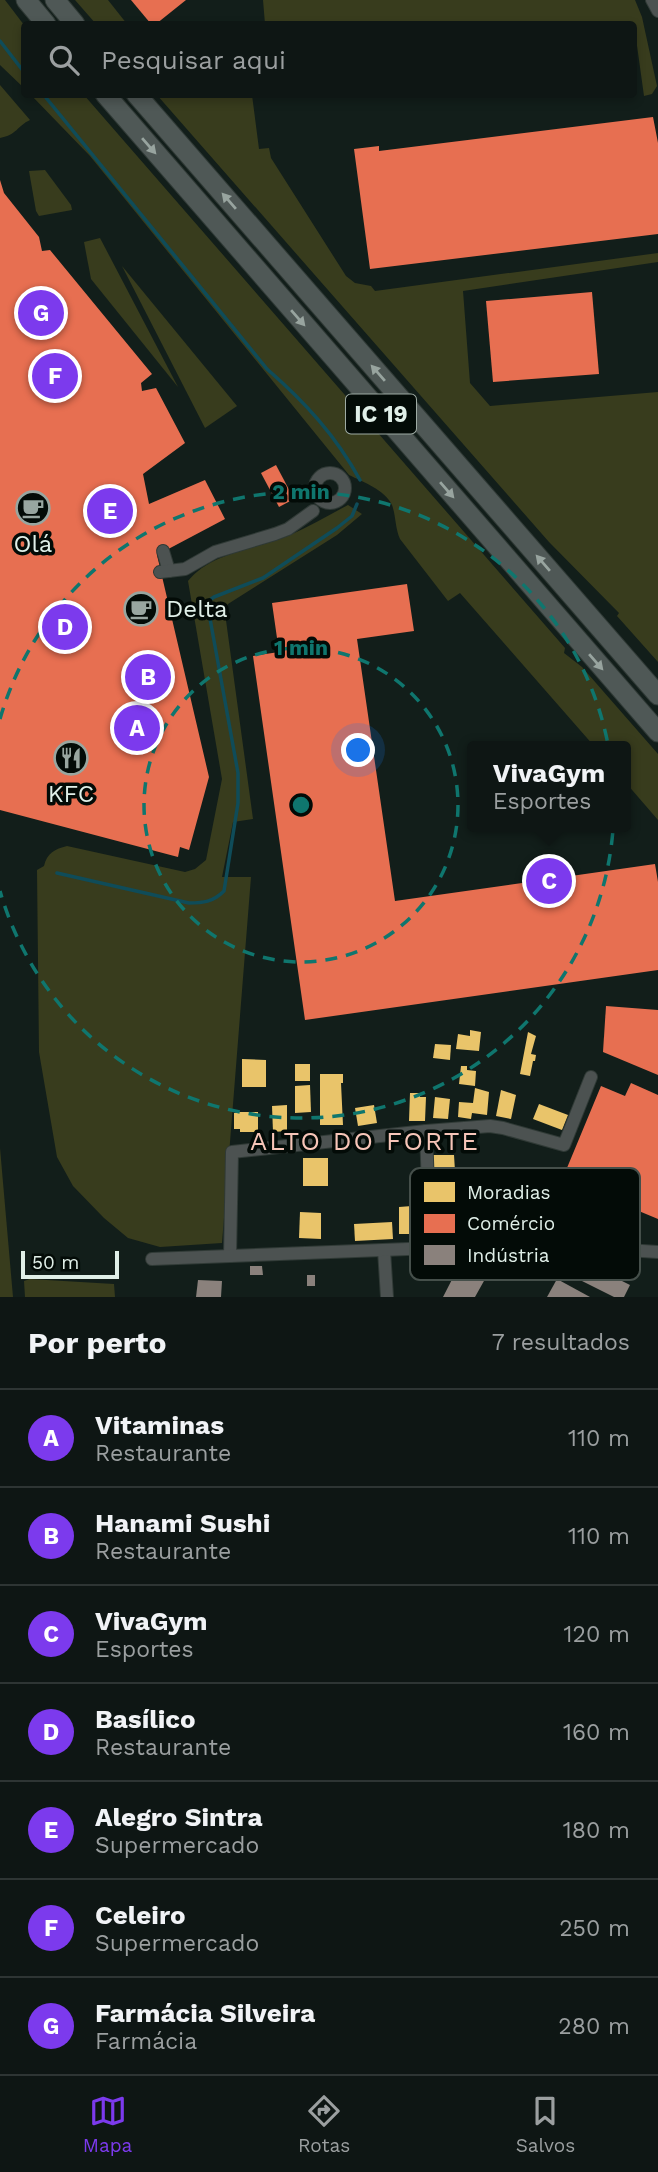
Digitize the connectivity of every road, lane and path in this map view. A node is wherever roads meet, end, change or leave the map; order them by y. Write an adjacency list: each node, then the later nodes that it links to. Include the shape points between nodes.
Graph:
1 (26, 0): 5 (highway)
2 (55, 0): 6 (highway)
3 (652, 0): 4 (street)
4 (658, 11)
5 (44, 21)
6 (72, 21)
7 (107, 98): 12 (highway, IC 19, one-way to 12)
8 (139, 98): 11 (highway, IC 19, one-way to 8)
9 (313, 511): 10 (street, via 288,529 215,552 185,569 164,571)
10 (163, 551)
11 (658, 695)
12 (658, 732)
13 (591, 1077): 14 (street, via 564,1145 503,1128)
14 (426, 1131): 15 (street); 20 (street, via 232,1152)
15 (427, 1168)
16 (410, 1250): 17 (street)
17 (384, 1251): 20 (street); 22 (street)
18 (640, 1251): 19 (street)
19 (658, 1252)
20 (230, 1256): 21 (street)
21 (152, 1259)
22 (387, 1297)

